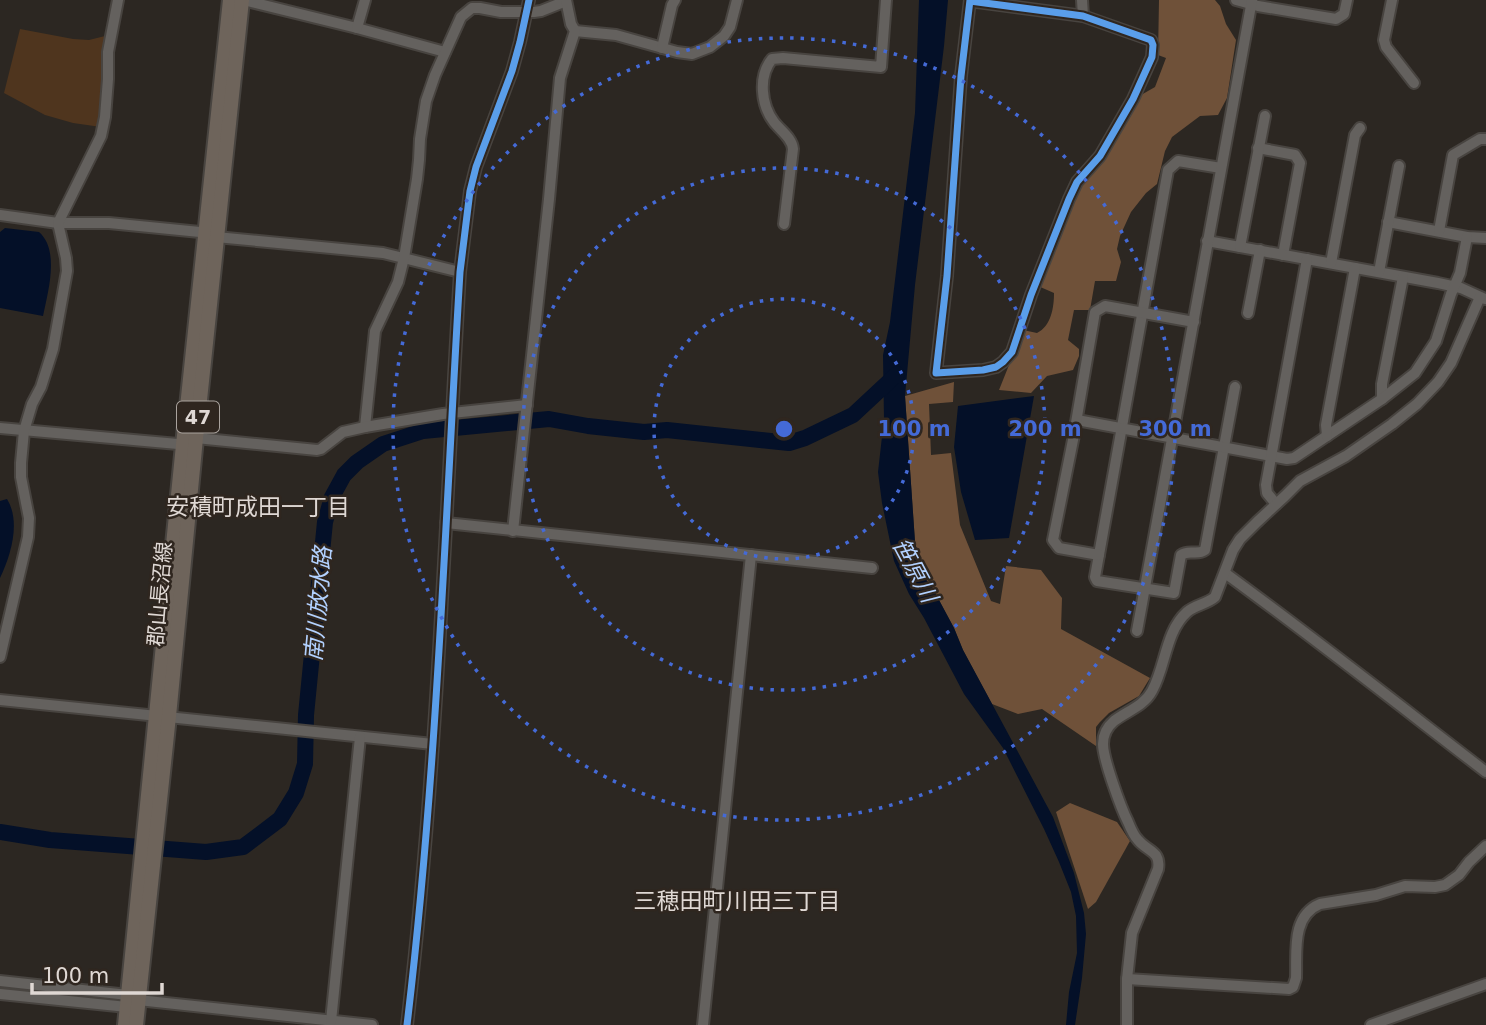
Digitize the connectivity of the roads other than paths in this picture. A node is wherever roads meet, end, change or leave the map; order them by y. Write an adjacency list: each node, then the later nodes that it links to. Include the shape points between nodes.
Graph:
1 (118, 0): 31 (street, via 101,136)
2 (230, 0): 34 (main road, 郡山長沼線 / 47)
3 (242, 0): 18 (street); 34 (main road, 郡山長沼線 / 47)
4 (365, 0): 18 (street)
5 (675, 0): 20 (street)
6 (737, 0): 20 (street, via 730,27 718,42 692,54)
7 (886, 0): 32 (street, via 881,67 783,58 768,64 763,84 768,114 793,149)
8 (970, 0): 17 (street); 17 (street, via 936,373 996,367 1012,352 1077,182 1100,156 1147,69 1151,40)
9 (1083, 0): 17 (street)
10 (1236, 0): 14 (street)
11 (1347, 0): 15 (street, via 1344,14 1336,19)
12 (1392, 0): 22 (street, via 1384,40)
13 (566, 1): 16 (street, via 541,11); 19 (street)
14 (1252, 2): 15 (street); 28 (street)
15 (1281, 5)
16 (528, 6): 21 (street, via 501,12 472,8 461,17); 45 (street, via 512,71 476,167)
17 (1083, 16)
18 (358, 27): 21 (street)
19 (575, 31): 20 (street, via 616,35); 55 (street, via 559,83)
20 (663, 48)
21 (446, 52): 41 (street, via 424,114)
22 (1414, 83)
23 (1265, 116): 26 (street)
24 (1360, 128): 43 (street)
25 (1486, 139): 33 (street, via 1453,155)
26 (1258, 148): 38 (street); 40 (street, via 1295,155 1300,163)
27 (1399, 166): 30 (street)
28 (1221, 168): 37 (street); 50 (street, via 1178,161 1170,167)
29 (0, 215): 31 (street)
30 (1388, 222): 33 (street); 46 (street)
31 (58, 223): 34 (street, via 109,222); 61 (street, via 67,271 53,349)
32 (784, 224)
33 (1439, 232): 35 (street)
34 (213, 235): 41 (street); 64 (main road, 郡山長沼線 / 47)
35 (1467, 237): 36 (street); 48 (street)
36 (1486, 238)
37 (1207, 241): 38 (street); 52 (street)
38 (1240, 247): 39 (street)
39 (1259, 250): 40 (street); 51 (street)
40 (1283, 255): 42 (street)
41 (404, 258): 45 (street); 58 (street, via 375,331)
42 (1307, 259): 43 (street); 66 (street)
43 (1331, 263): 44 (street)
44 (1355, 268): 46 (street); 62 (street)
45 (460, 272): 56 (street)
46 (1378, 272): 47 (street)
47 (1403, 277): 48 (street); 54 (street)
48 (1454, 286): 49 (street); 54 (street, via 1433,347 1415,373)
49 (1483, 298): 67 (street, via 1451,363 1421,400 1346,456 1300,481)
50 (1144, 312): 52 (street); 57 (street, via 1105,306 1095,312); 60 (street)
51 (1248, 313)
52 (1194, 322): 63 (street)
53 (1235, 387): 65 (street)
54 (1381, 399): 62 (street)
55 (527, 405): 56 (street); 69 (street)
56 (452, 415): 58 (street); 68 (street)
57 (1077, 420): 60 (street); 71 (street, via 1053,540 1059,548)
58 (365, 427): 64 (street, via 343,432 317,450)
59 (0, 428): 61 (street)
60 (1123, 428): 63 (street); 71 (street)
61 (24, 431): 64 (street); 76 (street, via 21,470 28,537)
62 (1327, 436): 66 (street, via 1294,458)
63 (1172, 437): 65 (street); 74 (street)
64 (191, 443): 78 (main road, 郡山長沼線 / 47)
65 (1225, 446): 66 (street); 74 (street, via 1207,547 1201,553 1181,555 1174,593)
66 (1271, 455): 67 (street, via 1266,488)
67 (1276, 504): 73 (street, via 1240,539)
68 (446, 523): 69 (street); 80 (street)
69 (513, 531): 70 (street)
70 (751, 555): 72 (street); 93 (street)
71 (1099, 555): 74 (street, via 1097,581)
72 (872, 568)
73 (1225, 573): 81 (street); 83 (street, via 1215,597 1190,610 1179,624 1147,699 1114,721 1105,734 1103,747 1126,819 1137,839 1159,859 1133,929)
74 (1145, 589): 75 (street)
75 (1138, 631)
76 (0, 657)
77 (0, 700): 78 (street)
78 (163, 716): 79 (street); 87 (main road, 郡山長沼線 / 47)
79 (360, 737): 80 (street); 88 (street)
80 (433, 744): 92 (street)
81 (1486, 772)
82 (1486, 846): 83 (street, via 1445,885 1405,886 1312,908 1299,926 1296,978 1289,989)
83 (1127, 979): 94 (street)
84 (0, 981): 87 (street)
85 (1486, 984): 95 (street)
86 (0, 994): 87 (street)
87 (131, 1001): 88 (street); 89 (main road, 郡山長沼線 / 47); 90 (main road, 郡山長沼線 / 47)
88 (331, 1021): 91 (street)
89 (125, 1025)
90 (136, 1025)
91 (372, 1025)
92 (407, 1025)
93 (703, 1025)
94 (1128, 1025)
95 (1371, 1025)

